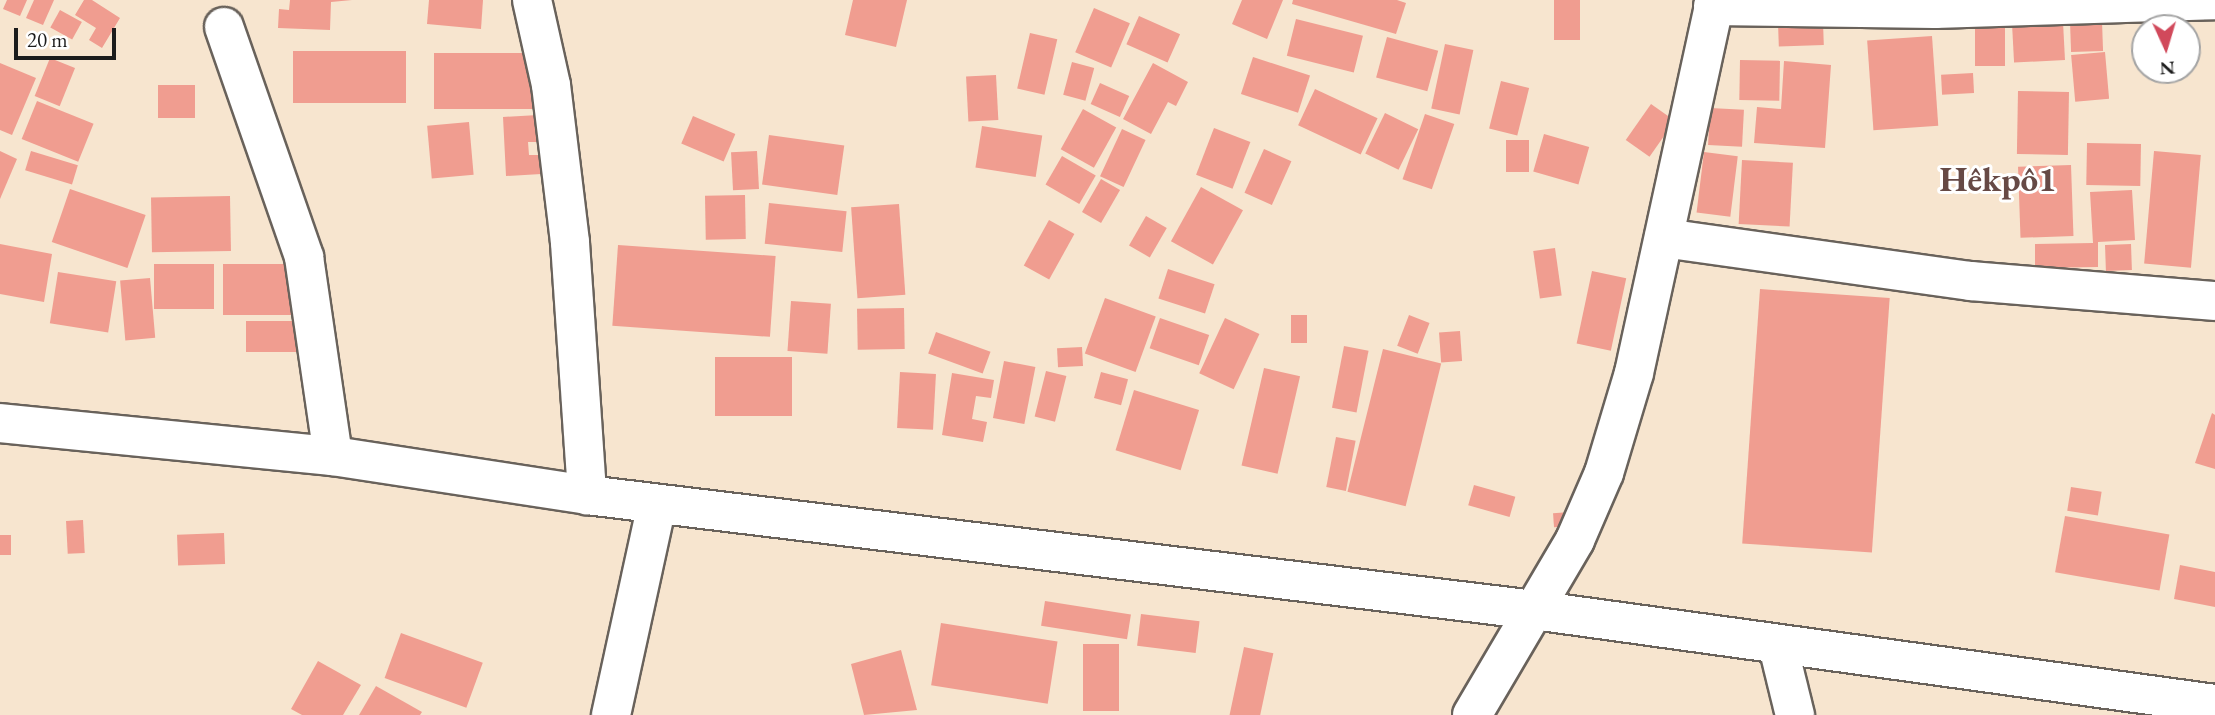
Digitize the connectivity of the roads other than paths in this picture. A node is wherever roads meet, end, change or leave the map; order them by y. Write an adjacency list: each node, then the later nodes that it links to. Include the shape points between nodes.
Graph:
1 (531, 0): 9 (street, via 551,85 570,243)
2 (2215, 0): 3 (street, via 1936,9)
3 (1714, 3): 5 (street)
4 (225, 27): 8 (street, via 304,257)
5 (1664, 238): 6 (street, via 1971,281); 11 (street, via 1634,373 1604,473 1576,540)
6 (2215, 301)
7 (0, 423): 8 (street)
8 (333, 456): 9 (street)
9 (587, 495): 10 (street)
10 (657, 504): 11 (street); 14 (street)
11 (1534, 610): 12 (street); 15 (street)
12 (1778, 646): 13 (street); 16 (street)
13 (2215, 704)
14 (611, 715)
15 (1472, 715)
16 (1795, 715)

